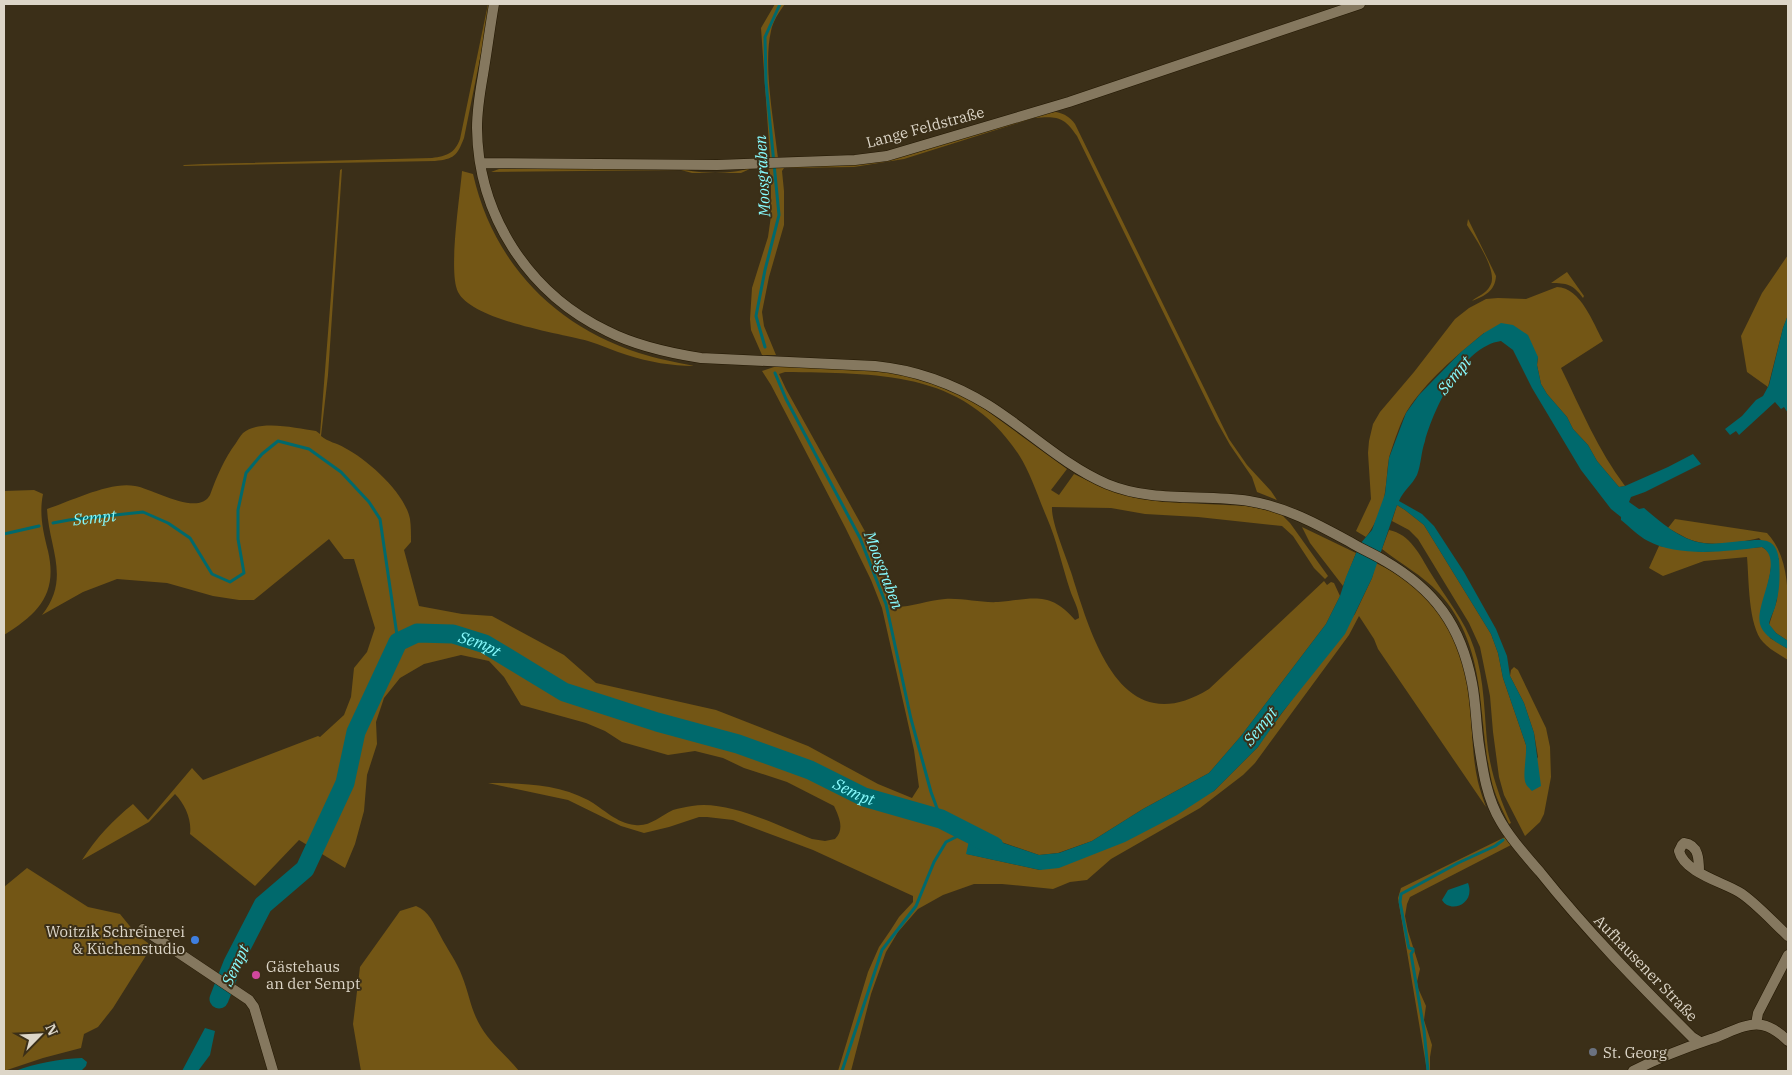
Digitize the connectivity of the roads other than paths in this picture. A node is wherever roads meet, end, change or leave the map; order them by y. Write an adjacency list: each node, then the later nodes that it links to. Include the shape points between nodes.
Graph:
1 (494, 4): 3 (street, Aufhausener Straße, via 478,106)
2 (1360, 4): 3 (street, Lange Feldstraße, via 1069,102 898,153 855,160 717,166)
3 (480, 163): 10 (street, Aufhausener Straße, via 494,213 513,251 547,290 571,310 607,331 646,346 701,358 838,363 924,374 988,405 1065,461 1108,484 1147,495 1248,501 1287,510 1384,560 1416,582 1431,595 1450,620 1463,648 1472,685 1484,778 1501,822 1595,938)
4 (1699, 872): 6 (street, via 1740,892)
5 (143, 929): 11 (street, via 243,995 254,1007)
6 (1788, 936)
7 (1788, 955): 8 (street, via 1758,1012)
8 (1756, 1024): 9 (street, via 1772,1028); 10 (street, Aufhausener Straße)
9 (1788, 1041)
10 (1700, 1042): 12 (street)
11 (273, 1071)
12 (1633, 1071)

